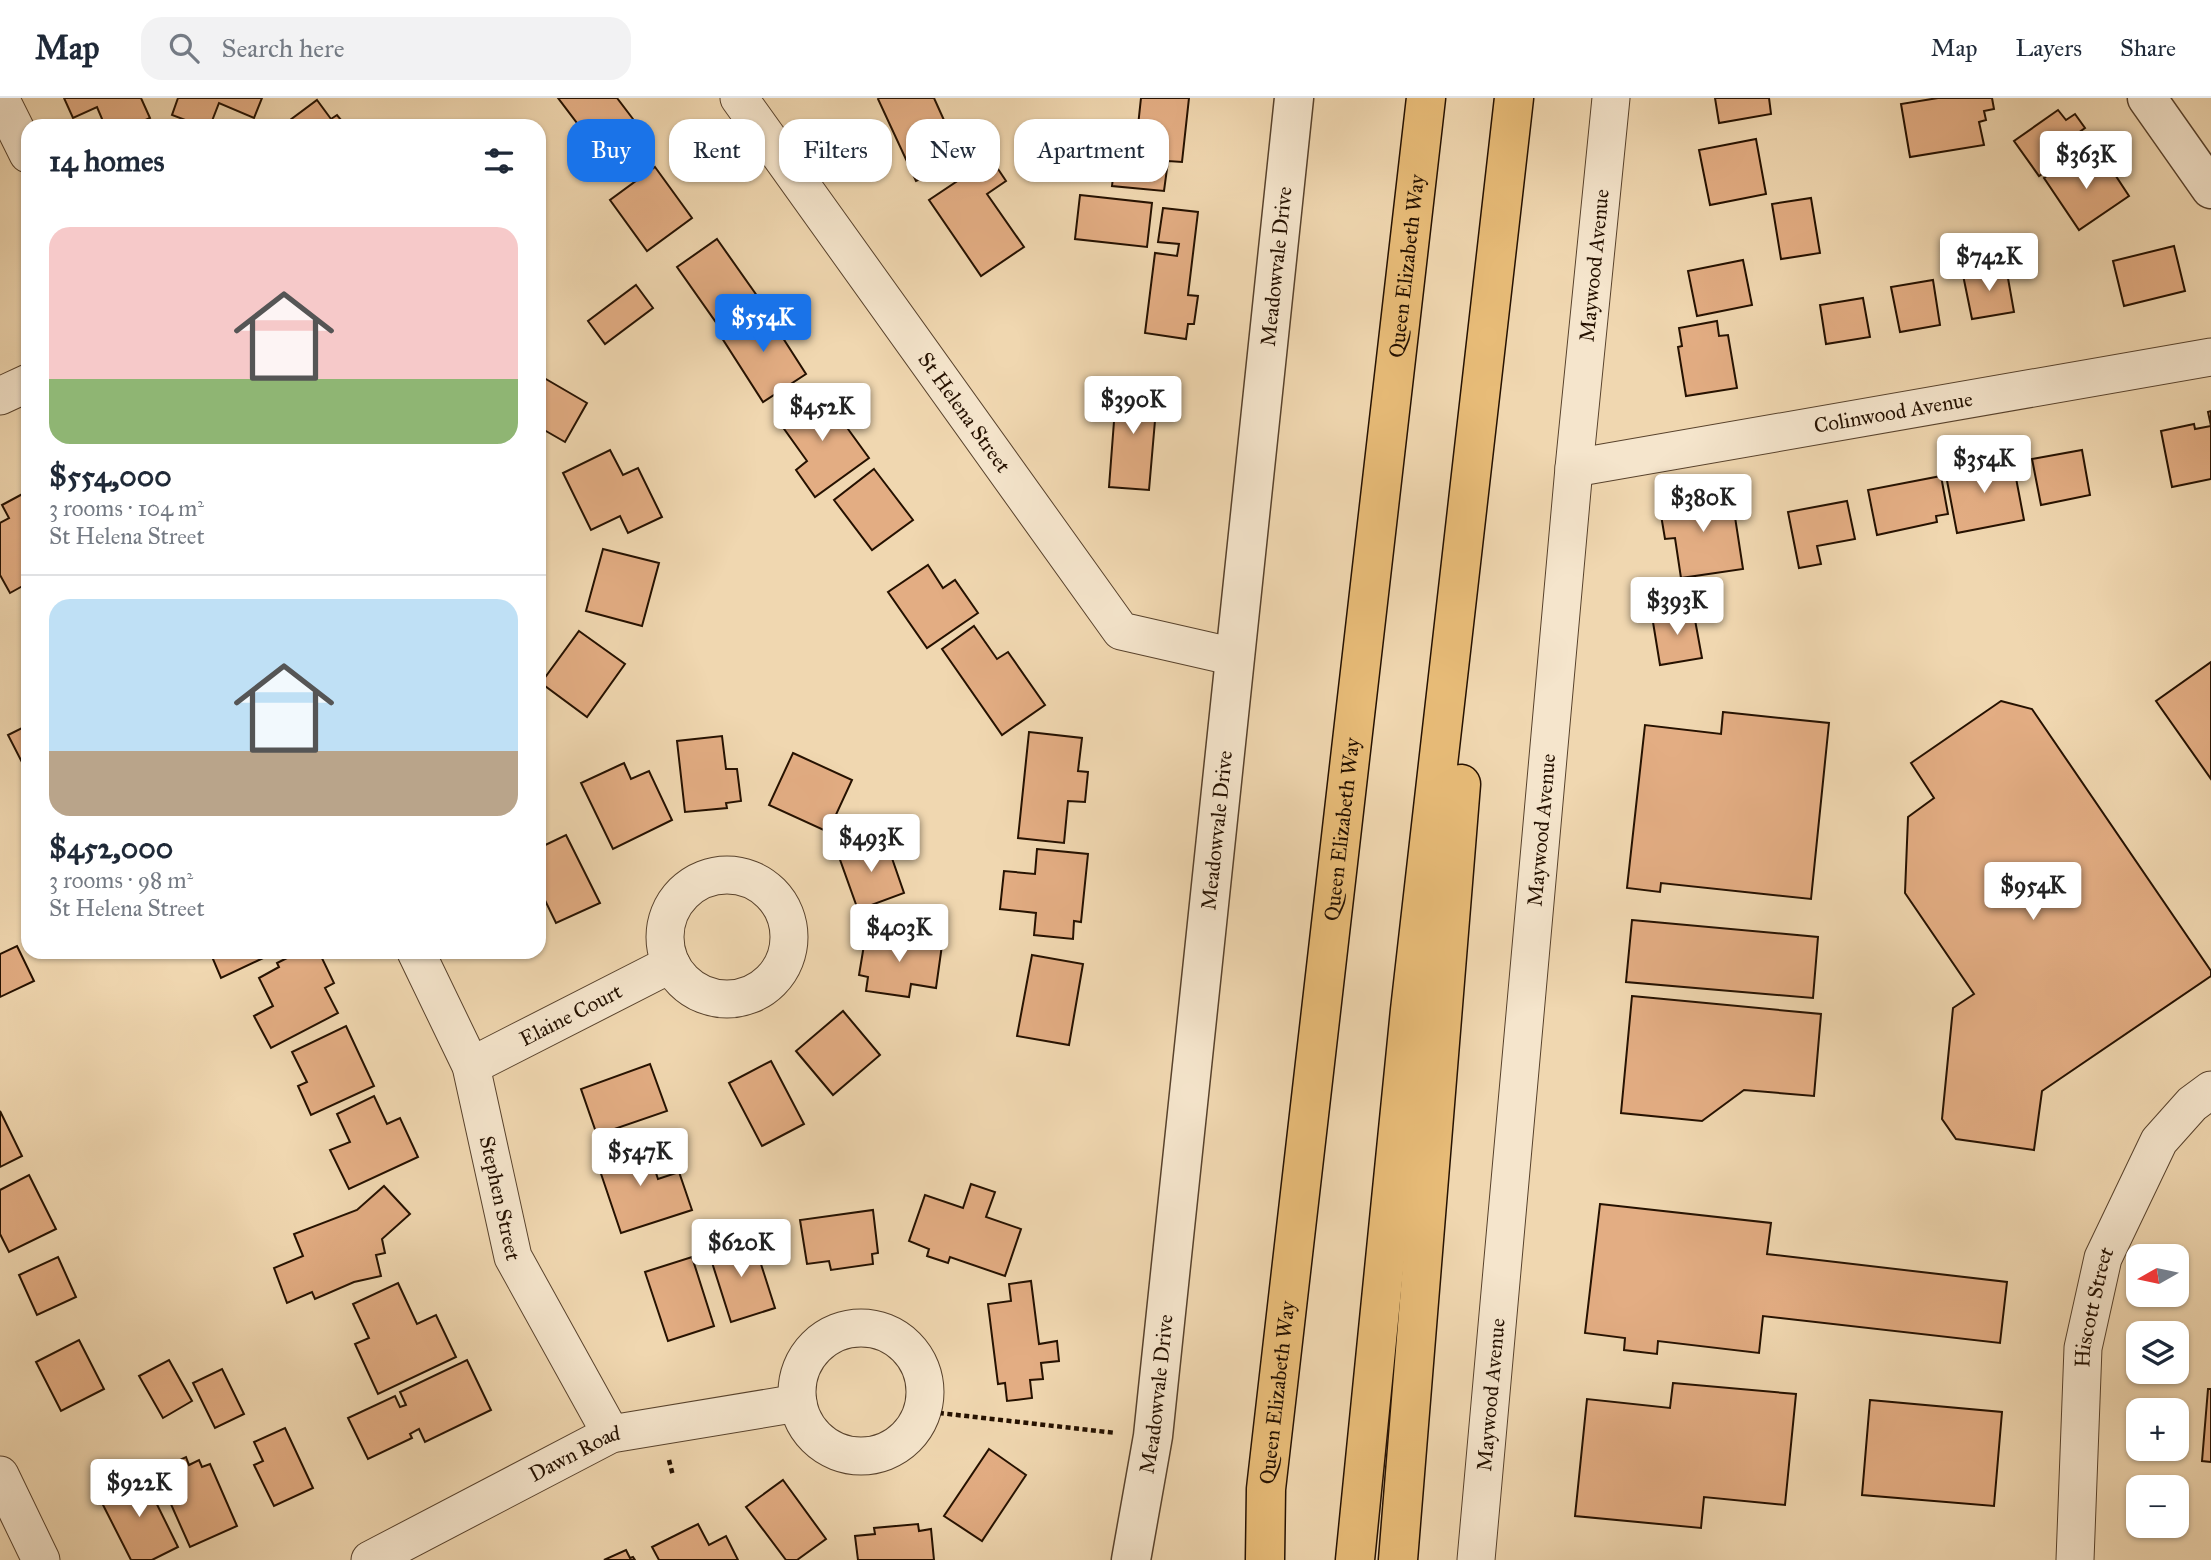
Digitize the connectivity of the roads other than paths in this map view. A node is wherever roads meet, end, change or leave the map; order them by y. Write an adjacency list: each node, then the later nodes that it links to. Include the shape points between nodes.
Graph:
1 (0, 98): 8 (street)
2 (739, 98): 14 (street, St Helena Street, via 1121,631)
3 (1294, 98): 14 (street, Meadowvale Drive)
4 (1426, 98): 22 (highway, Queen Elizabeth Way)
5 (1515, 98): 28 (highway, via 1410,1010); 29 (highway)
6 (1611, 98): 13 (street, Maywood Avenue)
7 (2147, 98): 9 (street)
8 (21, 140)
9 (2211, 189)
10 (2211, 357): 13 (street, Colinwood Avenue)
11 (21, 386): 12 (street)
12 (0, 396)
13 (1574, 468): 30 (street, Maywood Avenue)
14 (1236, 657): 25 (street, Meadowvale Drive, via 1153,1436)
15 (419, 959): 17 (street, Stephen Street)
16 (671, 964): 17 (street, Elaine Court)
17 (471, 1066): 20 (street, Stephen Street, via 513,1257)
18 (2211, 1090): 31 (street, Hiscott Street, via 2158,1141 2104,1258 2083,1348)
19 (797, 1403): 19 (street, via 804,1424 818,1441 857,1457 878,1455 912,1430 922,1411 925,1390 921,1370 894,1338 854,1328 816,1346 797,1382); 20 (street, Dawn Road)
20 (611, 1434): 24 (street, Dawn Road)
21 (0, 1475): 23 (street)
22 (1266, 1489): 26 (highway); 27 (highway, Queen Elizabeth Way)
23 (41, 1560)
24 (370, 1560)
25 (1131, 1560)
26 (1254, 1560)
27 (1265, 1560)
28 (1355, 1560)
29 (1398, 1560)
30 (1476, 1560)
31 (2075, 1560)

